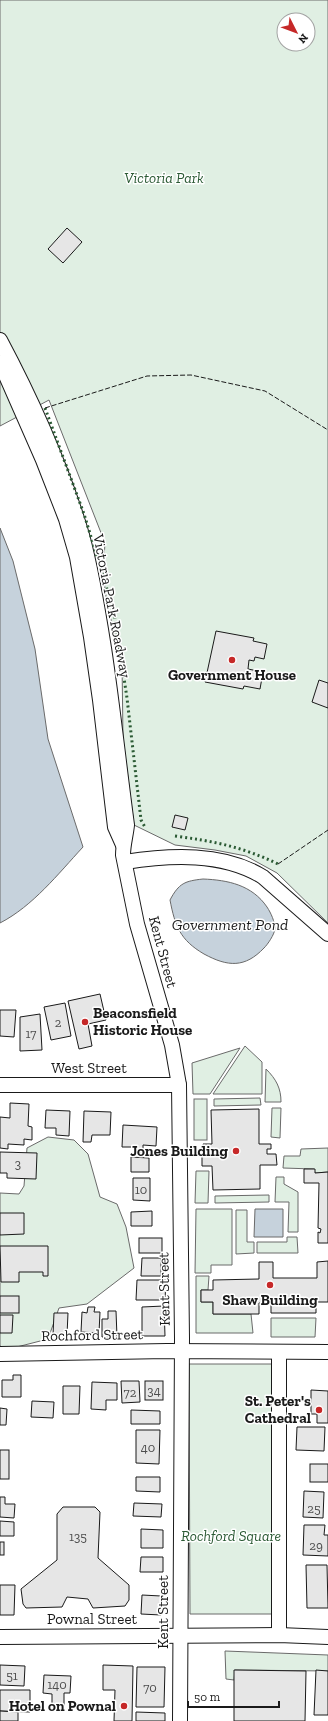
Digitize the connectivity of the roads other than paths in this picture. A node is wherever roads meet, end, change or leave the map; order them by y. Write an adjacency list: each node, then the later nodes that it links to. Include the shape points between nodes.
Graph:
1 (0, 340): 3 (street, Victoria Park Roadway, via 61,472 88,558 108,677 127,825)
2 (0, 362): 3 (street, Victoria Park Roadway, via 66,519 76,557 99,692 115,827)
3 (123, 845): 4 (street, Victoria Park Roadway)
4 (125, 862): 5 (street, via 157,857 222,860 263,877); 7 (street, Kent Street, via 137,924 172,1045)
5 (328, 934)
6 (0, 1085): 7 (street, West Street)
7 (179, 1085): 8 (street, Kent Street)
8 (182, 1352): 9 (street, Rochford Street); 11 (street, Rochford Street); 13 (street, Kent Street)
9 (279, 1352): 10 (street, Rochford Street); 12 (street)
10 (328, 1352)
11 (0, 1354)
12 (279, 1635): 13 (street, Pownal Street); 15 (street, Pownal Street)
13 (180, 1636): 14 (street, Pownal Street); 16 (street, Kent Street)
14 (0, 1637)
15 (328, 1637)
16 (180, 1721)

